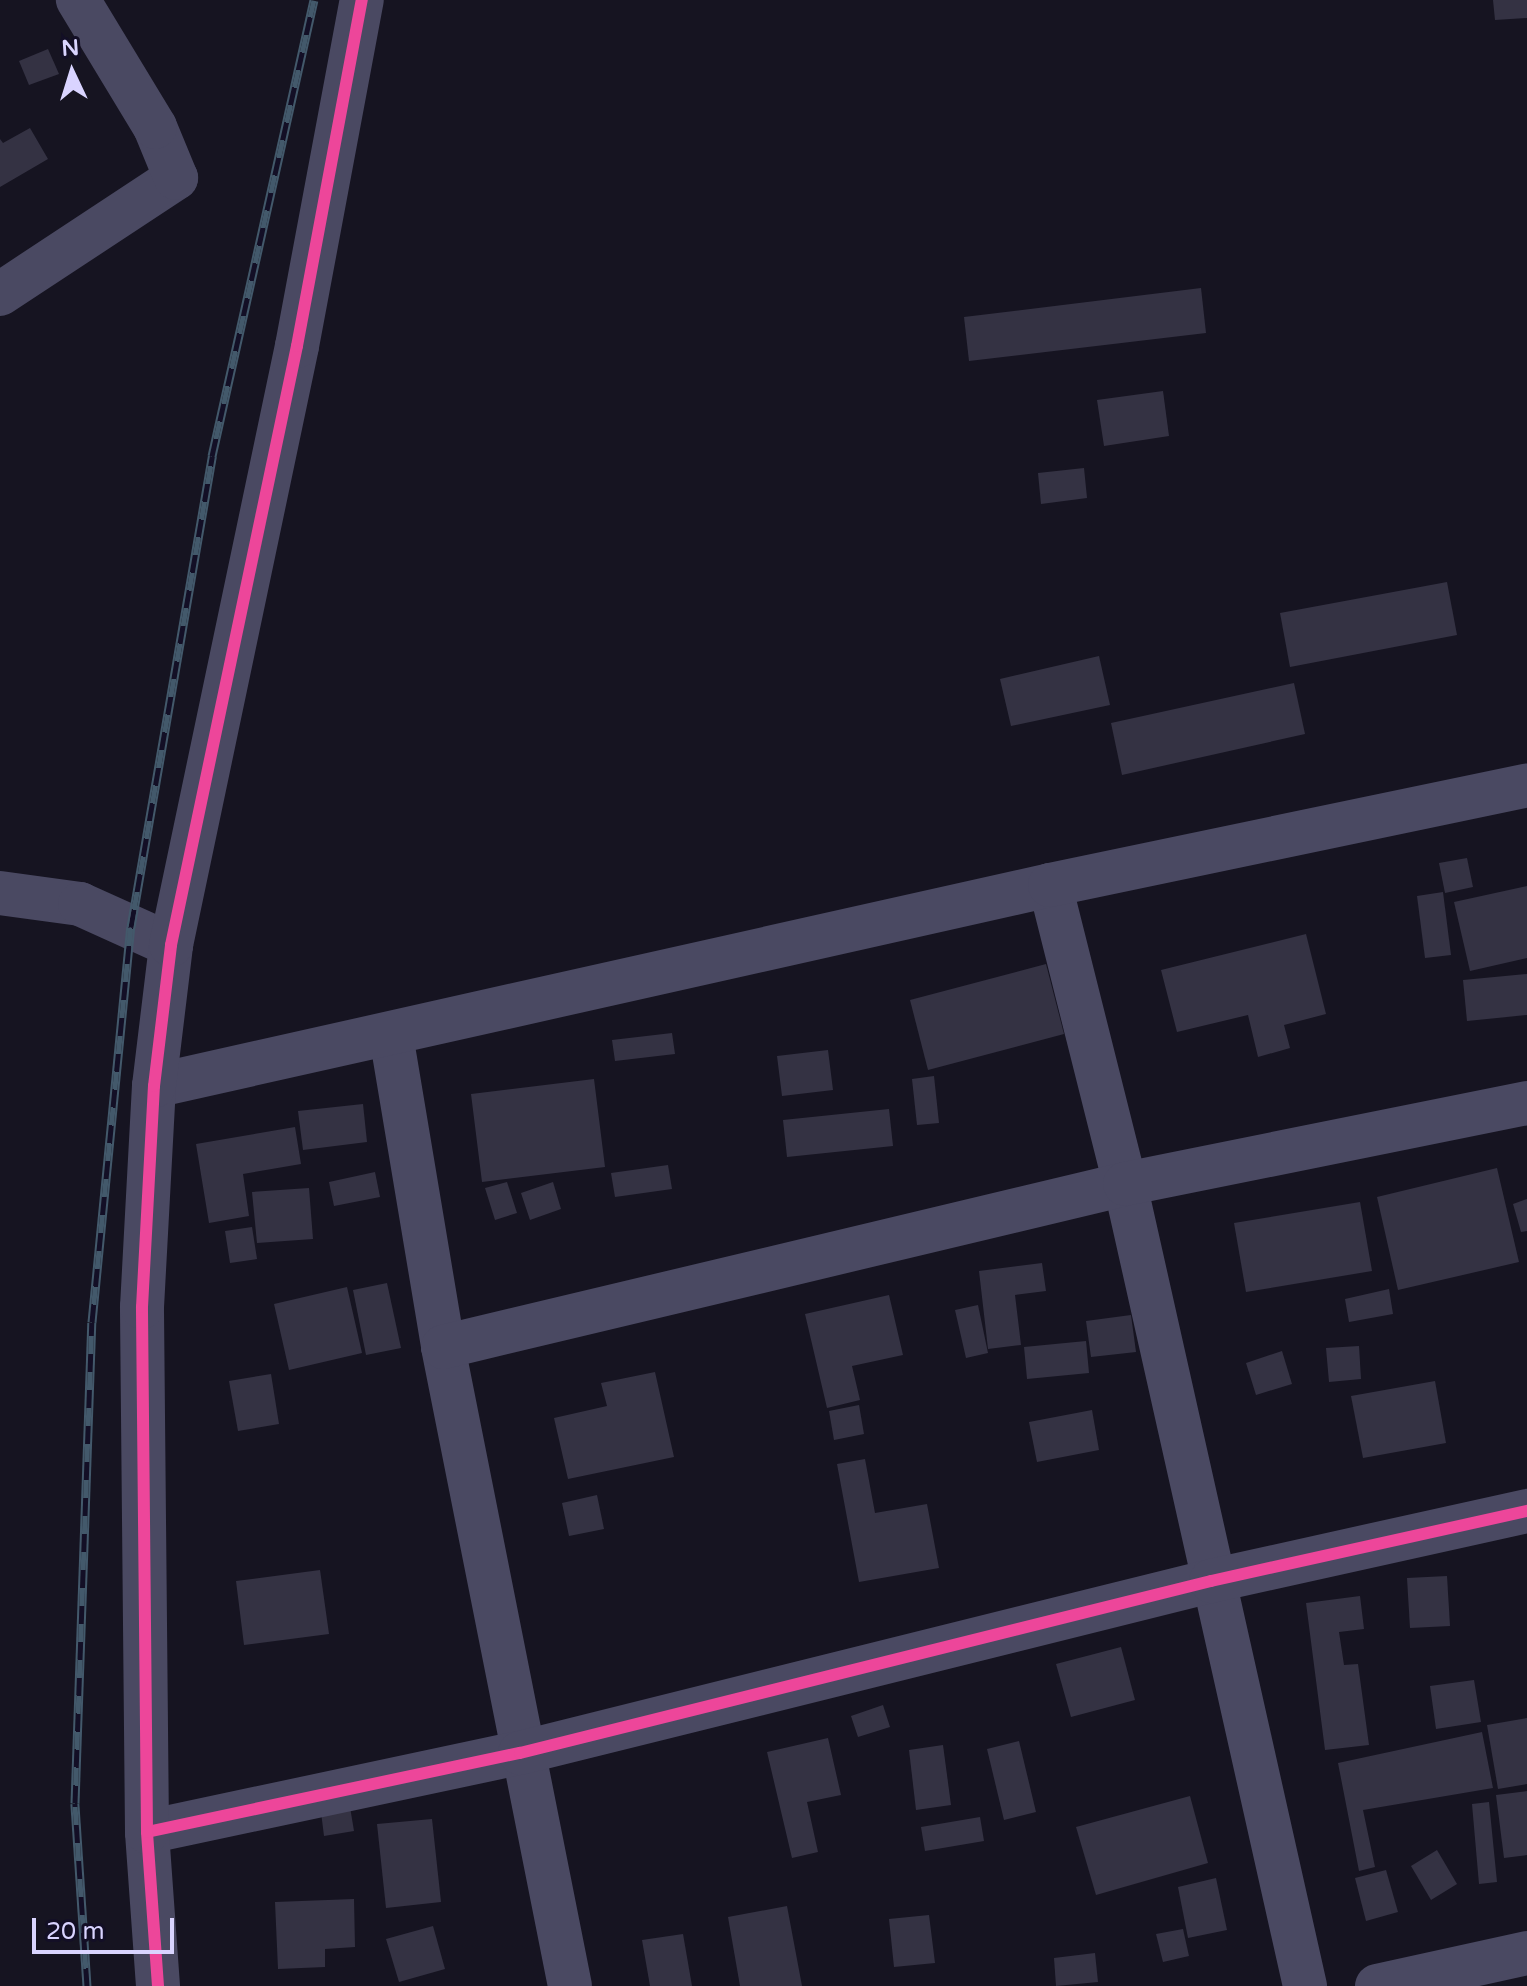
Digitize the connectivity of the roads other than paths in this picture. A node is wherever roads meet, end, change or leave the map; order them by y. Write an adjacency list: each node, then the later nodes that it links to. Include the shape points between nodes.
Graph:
1 (78, 0): 3 (street, via 155,127 176,178)
2 (362, 0): 7 (street, via 297,346)
3 (0, 294)
4 (1527, 785): 5 (street)
5 (1050, 885): 8 (street); 11 (street)
6 (0, 893): 7 (street, via 80,904)
7 (171, 945): 9 (street)
8 (391, 1035): 9 (street); 12 (street)
9 (154, 1086): 16 (street, via 142,1307)
10 (1527, 1103): 11 (street)
11 (1125, 1184): 12 (street); 14 (street)
12 (443, 1347): 15 (street)
13 (1527, 1511): 14 (street)
14 (1211, 1581): 15 (street); 20 (street)
15 (520, 1753): 16 (street); 19 (street)
16 (147, 1832): 18 (street)
17 (1527, 1953): 21 (street)
18 (158, 1986)
19 (570, 1986)
20 (1305, 1986)
21 (1377, 1986)

